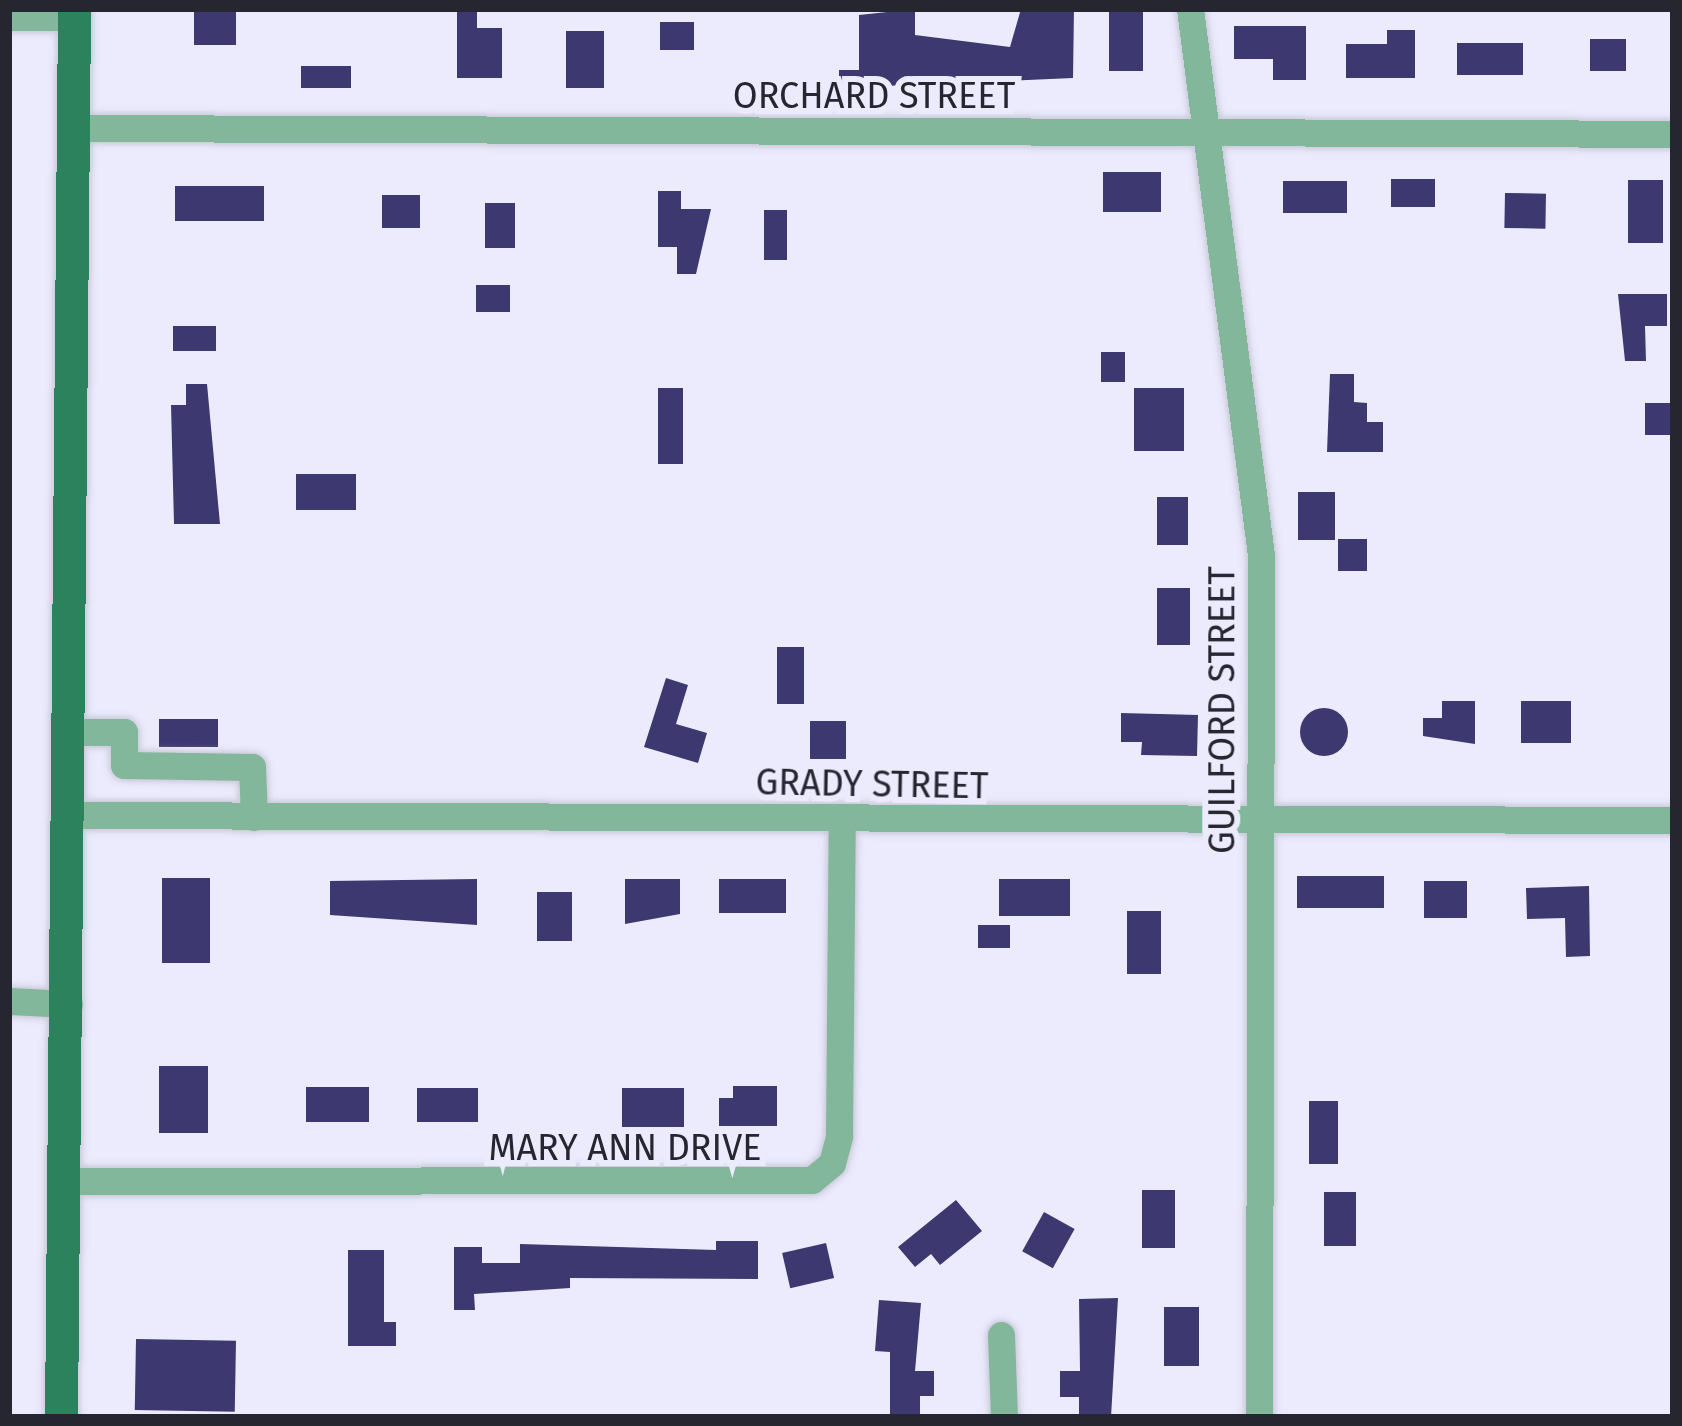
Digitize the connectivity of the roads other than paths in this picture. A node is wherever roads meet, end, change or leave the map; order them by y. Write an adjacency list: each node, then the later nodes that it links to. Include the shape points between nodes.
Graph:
1 (1190, 9): 5 (street, GUILFORD STREET)
2 (74, 13): 3 (street); 4 (main road)
3 (9, 17)
4 (74, 128): 5 (street, ORCHARD STREET); 7 (main road)
5 (1206, 134): 6 (street, ORCHARD STREET); 11 (street, GUILFORD STREET, via 1258,513)
6 (1673, 134)
7 (71, 732): 8 (main road); 9 (street, via 124,732 124,765 252,767)
8 (71, 815): 9 (street, GRADY STREET); 14 (main road)
9 (254, 817): 10 (street, GRADY STREET)
10 (842, 820): 11 (street, GRADY STREET); 15 (street, MARY ANN DRIVE, via 839,1136 832,1163 812,1180)
11 (1258, 820): 12 (street, GRADY STREET); 19 (street, GUILFORD STREET)
12 (1673, 820)
13 (9, 1000): 14 (street)
14 (69, 1004): 15 (main road)
15 (67, 1181): 17 (main road)
16 (1001, 1335): 18 (street)
17 (61, 1417)
18 (1004, 1417)
19 (1258, 1417)

